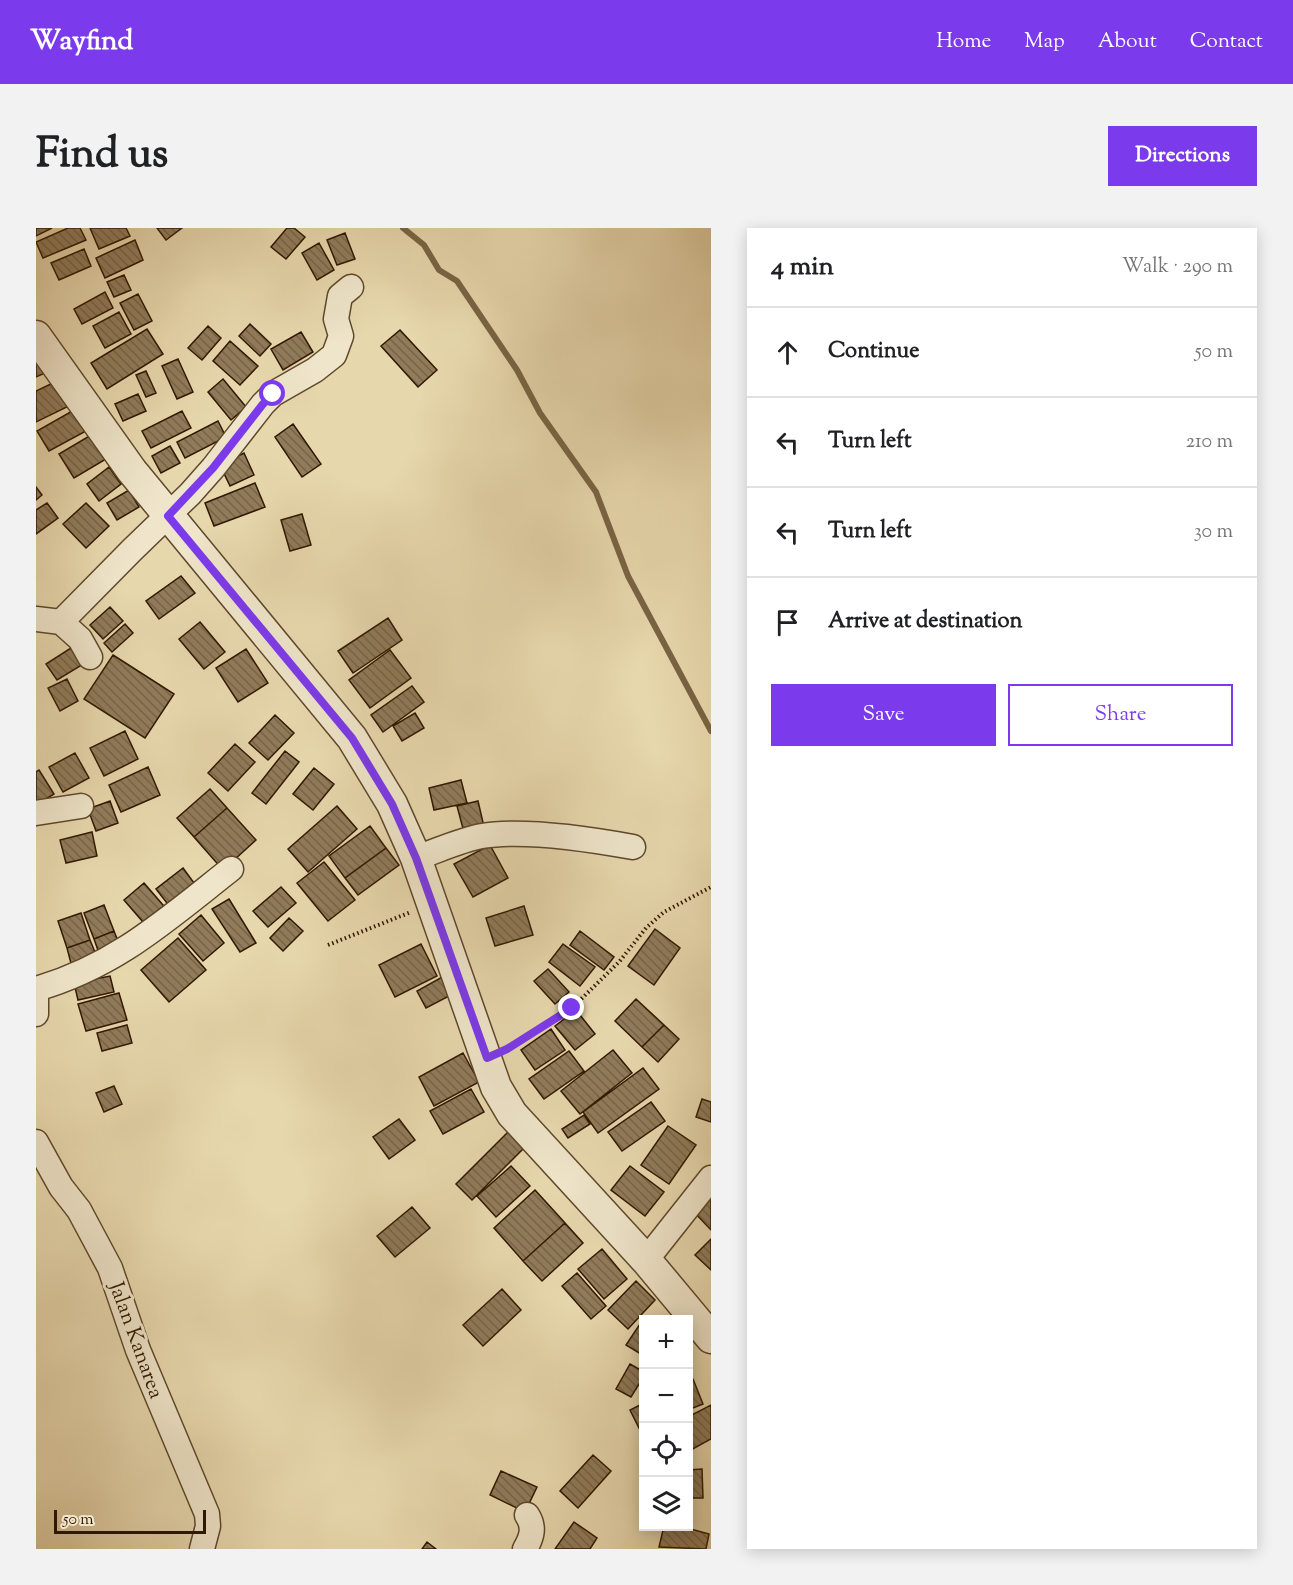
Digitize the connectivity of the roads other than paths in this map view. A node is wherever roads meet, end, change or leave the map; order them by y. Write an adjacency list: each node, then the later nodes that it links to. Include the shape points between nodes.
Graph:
1 (351, 287): 3 (street, via 340,296 336,310 341,336 334,355 268,399 213,468)
2 (36, 336): 3 (street)
3 (168, 516): 5 (street); 10 (street, via 352,738 392,804)
4 (36, 619): 5 (street)
5 (61, 622): 6 (street, via 80,639)
6 (90, 657)
7 (81, 806): 8 (street)
8 (36, 813)
9 (633, 847): 10 (street, via 595,840 481,836)
10 (416, 858): 17 (street, via 496,1087 512,1114)
11 (231, 870): 12 (street, via 138,942 66,980)
12 (36, 989)
13 (36, 999): 14 (street)
14 (36, 1014)
15 (36, 1142): 20 (street, Jalan Kanarea, via 110,1268 138,1350 207,1514)
16 (711, 1178): 17 (street)
17 (646, 1260): 18 (street)
18 (711, 1338)
19 (527, 1515): 21 (street, via 532,1531)
20 (202, 1549)
21 (525, 1549)

